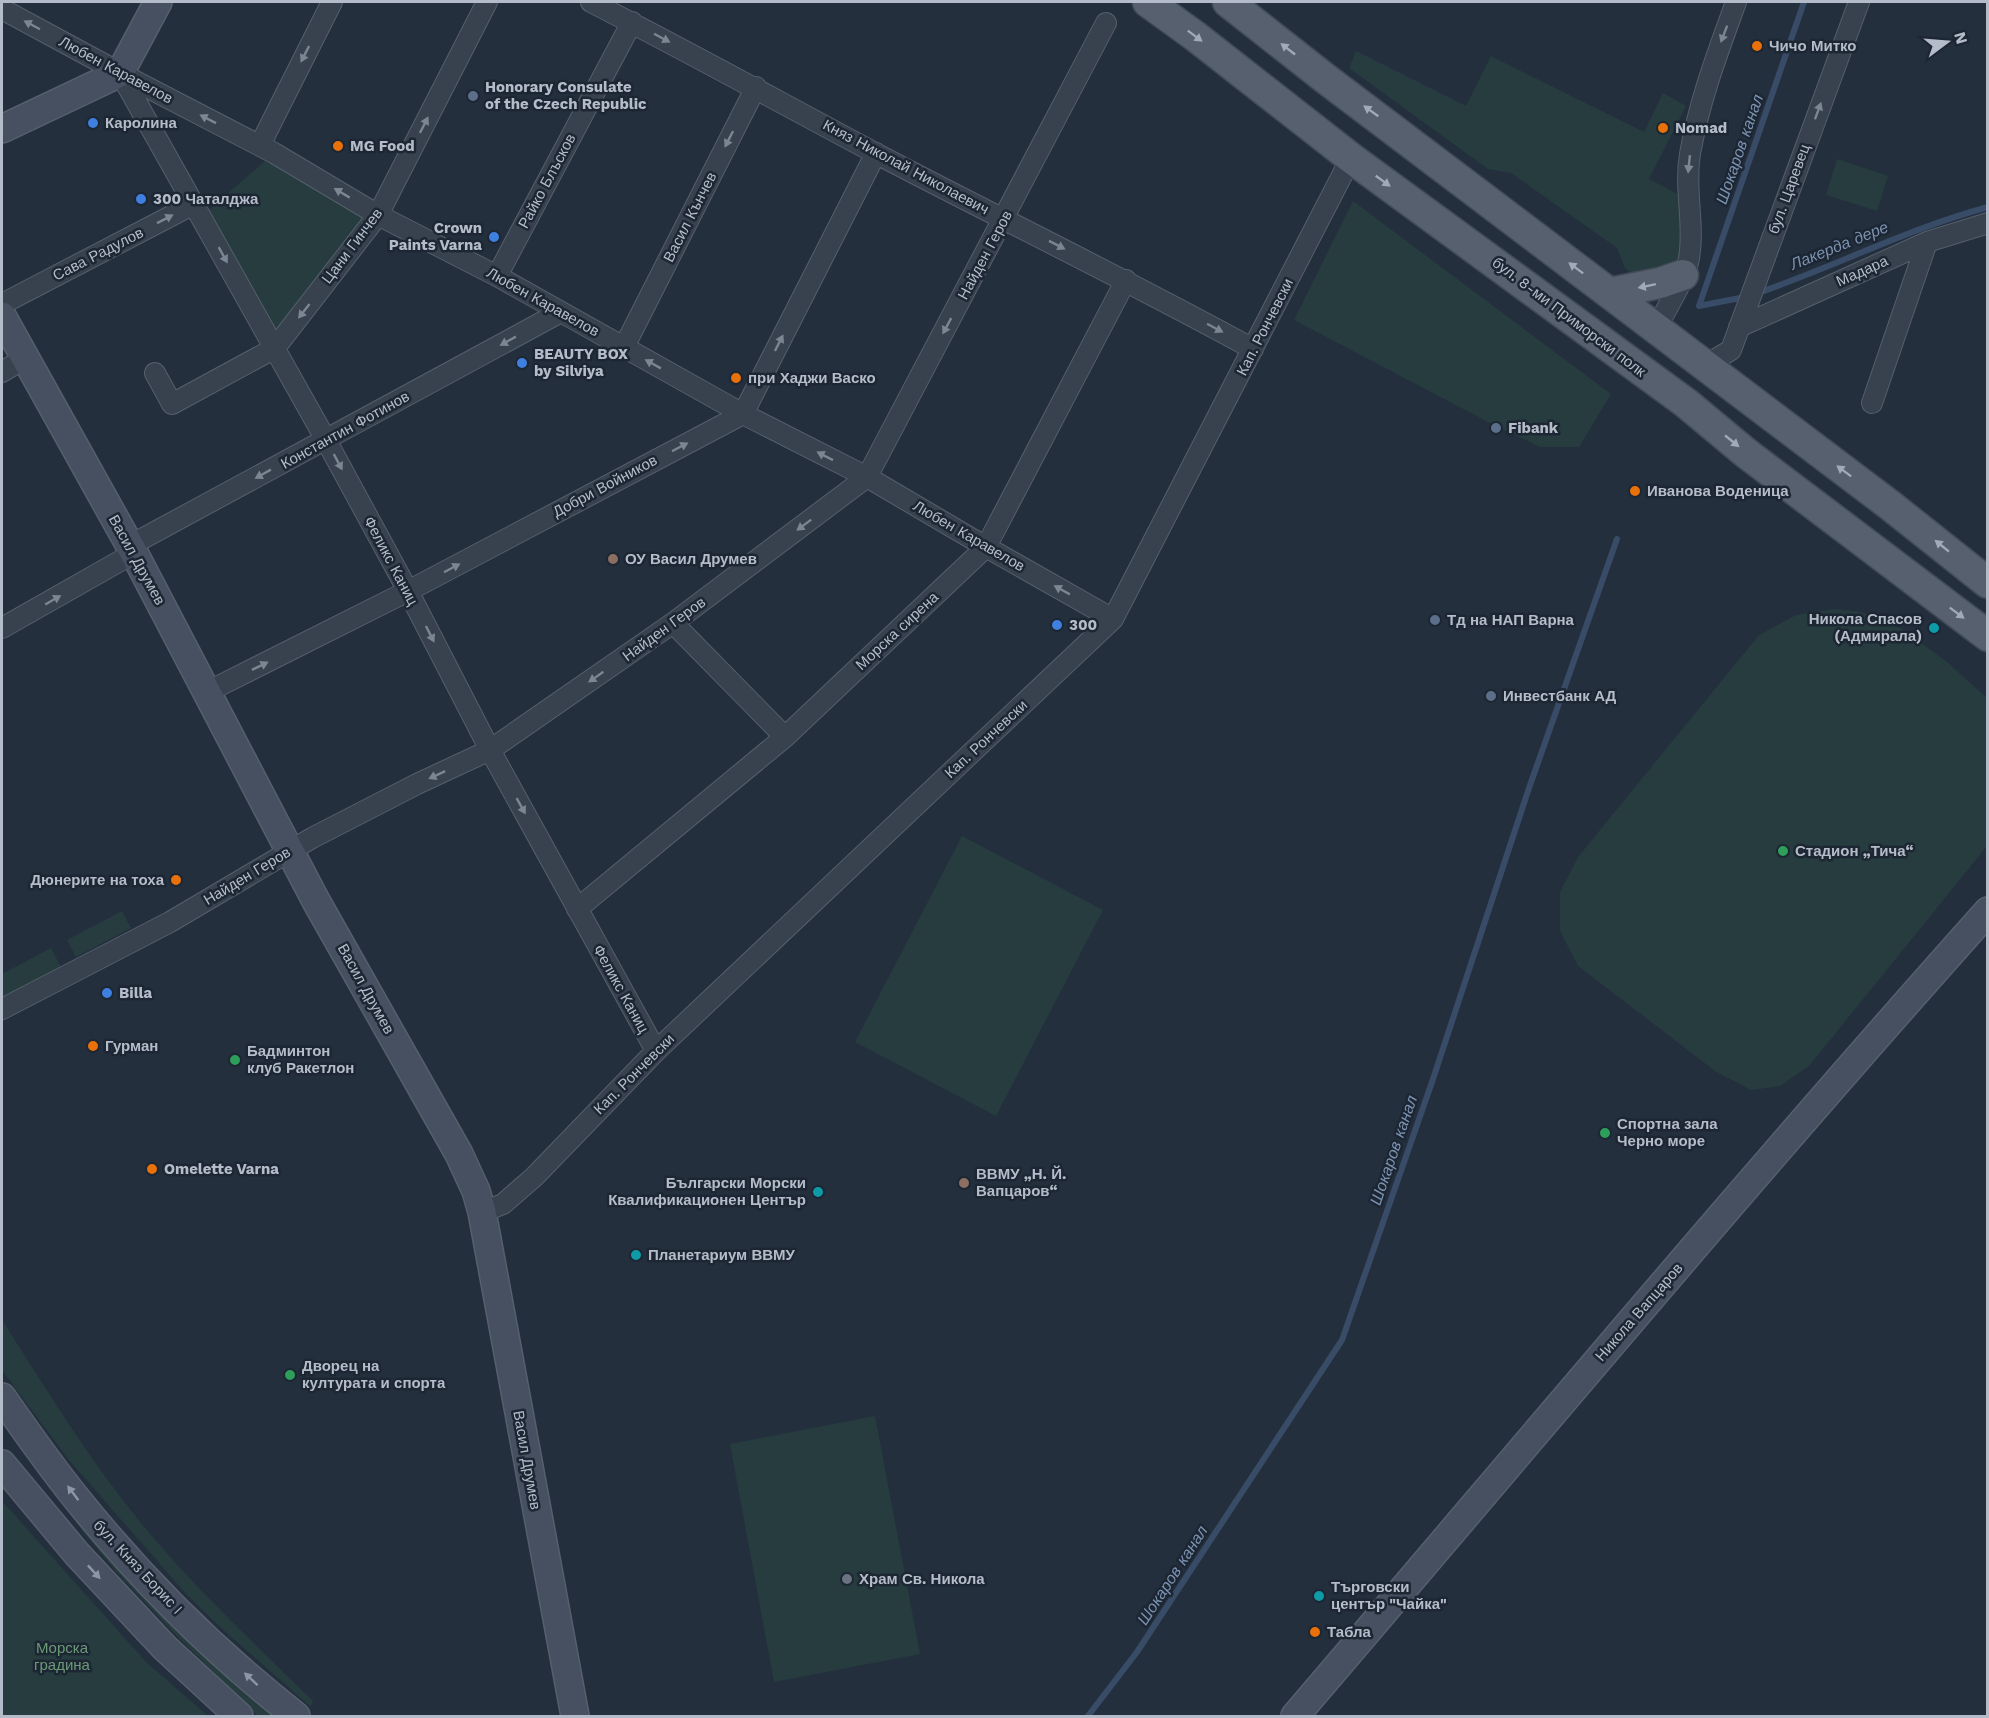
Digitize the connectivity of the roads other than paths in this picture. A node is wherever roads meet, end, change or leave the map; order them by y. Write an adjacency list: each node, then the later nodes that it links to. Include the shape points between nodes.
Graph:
1 (158, 2): 12 (street)
2 (332, 2): 15 (street, one-way to 15)
3 (487, 2): 19 (street, Цани Гинчев, one-way to 3)
4 (591, 2): 10 (street, Княз Николай Николаевич)
5 (1148, 2): 17 (main road, бул. 8-ми Приморски полк, one-way to 17)
6 (1228, 2): 26 (main road, one-way to 6)
7 (1736, 2): 23 (street, one-way to 23, via 1712,66 1689,156 1689,260)
8 (1859, 2): 30 (street, бул. Царевец, one-way to 8)
9 (2, 9): 12 (street, Любен Каравелов, one-way to 9)
10 (632, 22): 13 (street, Княз Николай Николаевич, one-way to 13); 24 (street, Райко Блъсков)
11 (1106, 23): 20 (street, Найден Геров)
12 (120, 73): 14 (street); 15 (street, Любен Каравелов, one-way to 12); 18 (street, Феликс Каниц)
13 (756, 87): 16 (street, Княз Николай Николаевич); 32 (street, Васил Кънчев, one-way to 32)
14 (2, 129)
15 (260, 145): 19 (street, Любен Каравелов, one-way to 15)
16 (876, 153): 20 (street, Княз Николай Николаевич); 41 (street, one-way to 16)
17 (1352, 158): 34 (street, Кап. Рончевски); 39 (main road, бул. 8-ми Приморски полк, one-way to 39)
18 (194, 204): 27 (street, Сава Радулов, one-way to 18); 33 (street, Феликс Каниц, one-way to 33)
19 (378, 215): 24 (street, Любен Каравелов); 33 (street, Цани Гинчев, one-way to 33)
20 (1004, 218): 25 (street, Княз Николай Николаевич, one-way to 25); 43 (street, Найден Геров, one-way to 43)
21 (1988, 223): 22 (street, Мадара)
22 (1927, 242): 30 (street, Мадара); 40 (street)
23 (1683, 275): 26 (main road, one-way to 26); 31 (street)
24 (497, 276): 28 (street, Любен Каравелов)
25 (1126, 280): 34 (street, Княз Николай Николаевич, one-way to 34); 44 (street, Морска сирена)
26 (1610, 293): 31 (main road)
27 (2, 304)
28 (559, 313): 32 (street, Любен Каравелов); 42 (street, Константин Фотинов, one-way to 42)
29 (2, 316): 35 (street, Васил Друмев)
30 (1741, 320): 36 (street, бул. Царевец, via 1731,350)
31 (1656, 328): 36 (main road); 39 (main road)
32 (624, 347): 41 (street, Любен Каравелов, one-way to 32)
33 (275, 348): 38 (street, Цани Гинчев, via 172,404); 42 (street, Феликс Каниц)
34 (1254, 349): 48 (street, Кап. Рончевски)
35 (25, 358): 37 (street); 45 (street, Васил Друмев)
36 (1706, 365): 39 (main road); 46 (main road, one-way to 36)
37 (2, 372)
38 (155, 373)
39 (1648, 376): 51 (main road, бул. 8-ми Приморски полк, one-way to 51)
40 (1872, 403)
41 (743, 414): 43 (street, Любен Каравелов, one-way to 41); 47 (street, Добри Войников, one-way to 41)
42 (326, 440): 45 (street, Константин Фотинов, one-way to 45); 47 (street, Феликс Каниц, one-way to 47)
43 (867, 477): 44 (street, Любен Каравелов); 49 (street, Найден Геров, one-way to 49)
44 (986, 547): 48 (street, Любен Каравелов, one-way to 44); 53 (street, Морска сирена)
45 (132, 549): 50 (street, Константин Фотинов, one-way to 45); 52 (street, Васил Друмев)
46 (1988, 583)
47 (408, 591): 52 (street, Добри Войников, one-way to 47); 54 (street, Феликс Каниц, one-way to 54)
48 (1113, 619): 59 (street, Кап. Рончевски)
49 (673, 623): 53 (street); 54 (street, Найден Геров, one-way to 54)
50 (2, 628)
51 (1988, 636)
52 (207, 692): 55 (street, Васил Друмев)
53 (785, 737): 56 (street, Морска сирена)
54 (490, 750): 55 (street, Найден Геров, one-way to 55); 56 (street, Феликс Каниц, one-way to 56)
55 (290, 851): 58 (street, Найден Геров, via 170,922); 60 (street, Васил Друмев, via 459,1154)
56 (577, 909): 59 (street, Феликс Каниц)
57 (1988, 911): 66 (street, Никола Вапцаров, via 1562,1401)
58 (2, 1009)
59 (656, 1052): 60 (street, Кап. Рончевски, via 534,1177 503,1204)
60 (482, 1212): 65 (street, Васил Друмев)
61 (2, 1397): 64 (street, бул. Княз Борис I, one-way to 61, via 213,1645 153,1586 81,1504)
62 (2, 1464): 63 (street, one-way to 63, via 77,1554 165,1648)
63 (239, 1716)
64 (296, 1716)
65 (575, 1716)
66 (1295, 1716)

